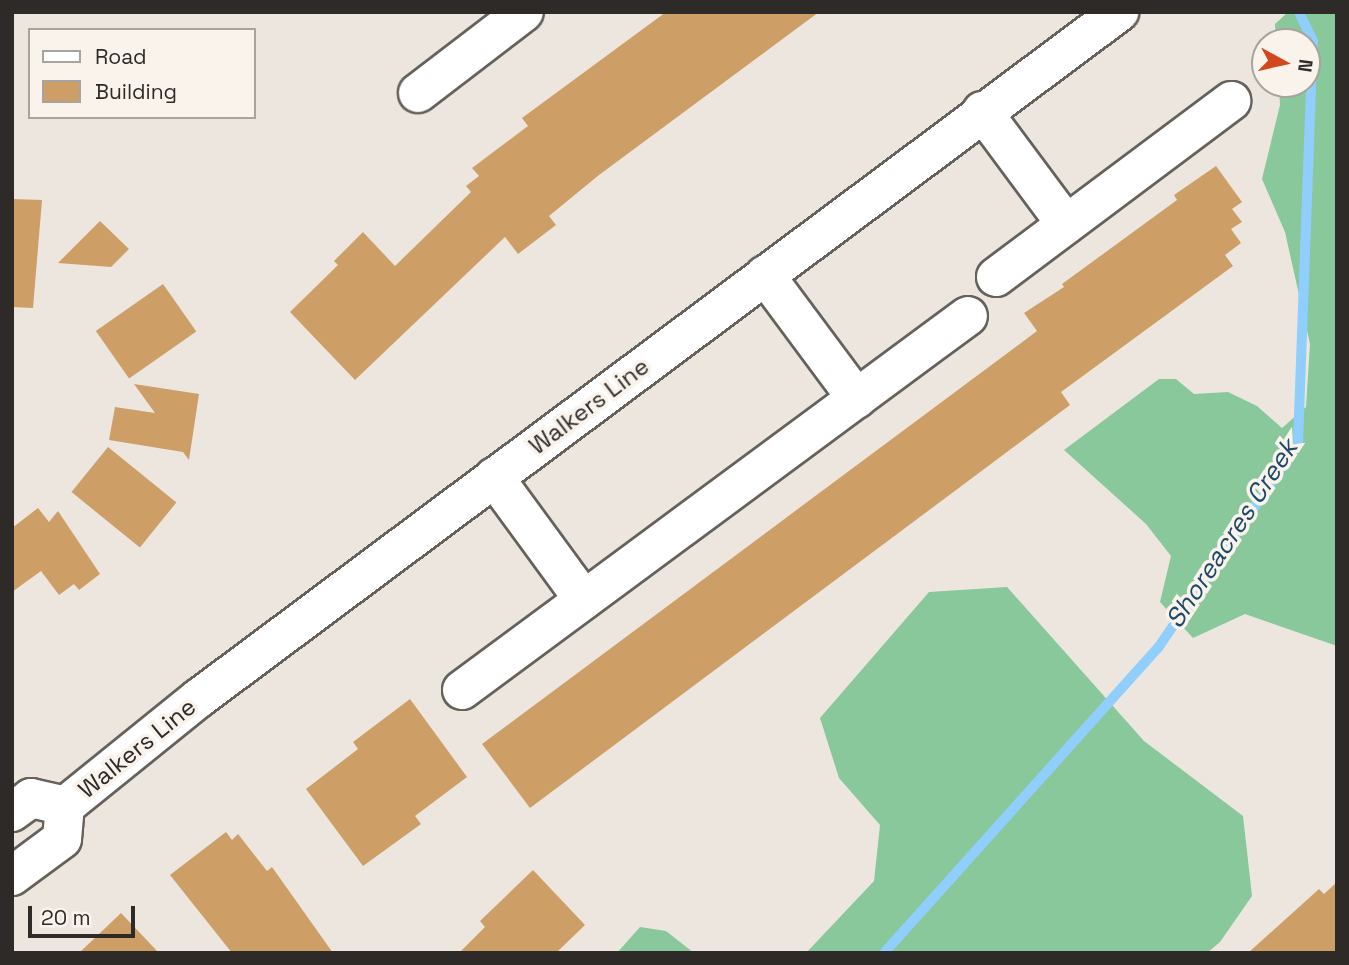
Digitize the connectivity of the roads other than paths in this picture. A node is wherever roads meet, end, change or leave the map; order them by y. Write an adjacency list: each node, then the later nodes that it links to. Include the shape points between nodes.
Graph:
1 (524, 12): 3 (main road)
2 (1119, 12): 5 (main road, Walkers Line)
3 (418, 93)
4 (1231, 101): 6 (main road)
5 (982, 111): 6 (main road); 7 (main road, Walkers Line)
6 (1066, 224): 8 (main road)
7 (765, 275): 10 (main road); 11 (main road, Walkers Line)
8 (996, 277)
9 (968, 316): 10 (main road)
10 (857, 398): 12 (main road)
11 (494, 477): 12 (main road); 14 (main road, Walkers Line, via 200,698)
12 (584, 600): 13 (main road)
13 (462, 690)
14 (65, 806): 15 (main road, Walkers Line, via 31,798); 16 (main road, Walkers Line, via 62,839)
15 (12, 812)
16 (12, 876)

